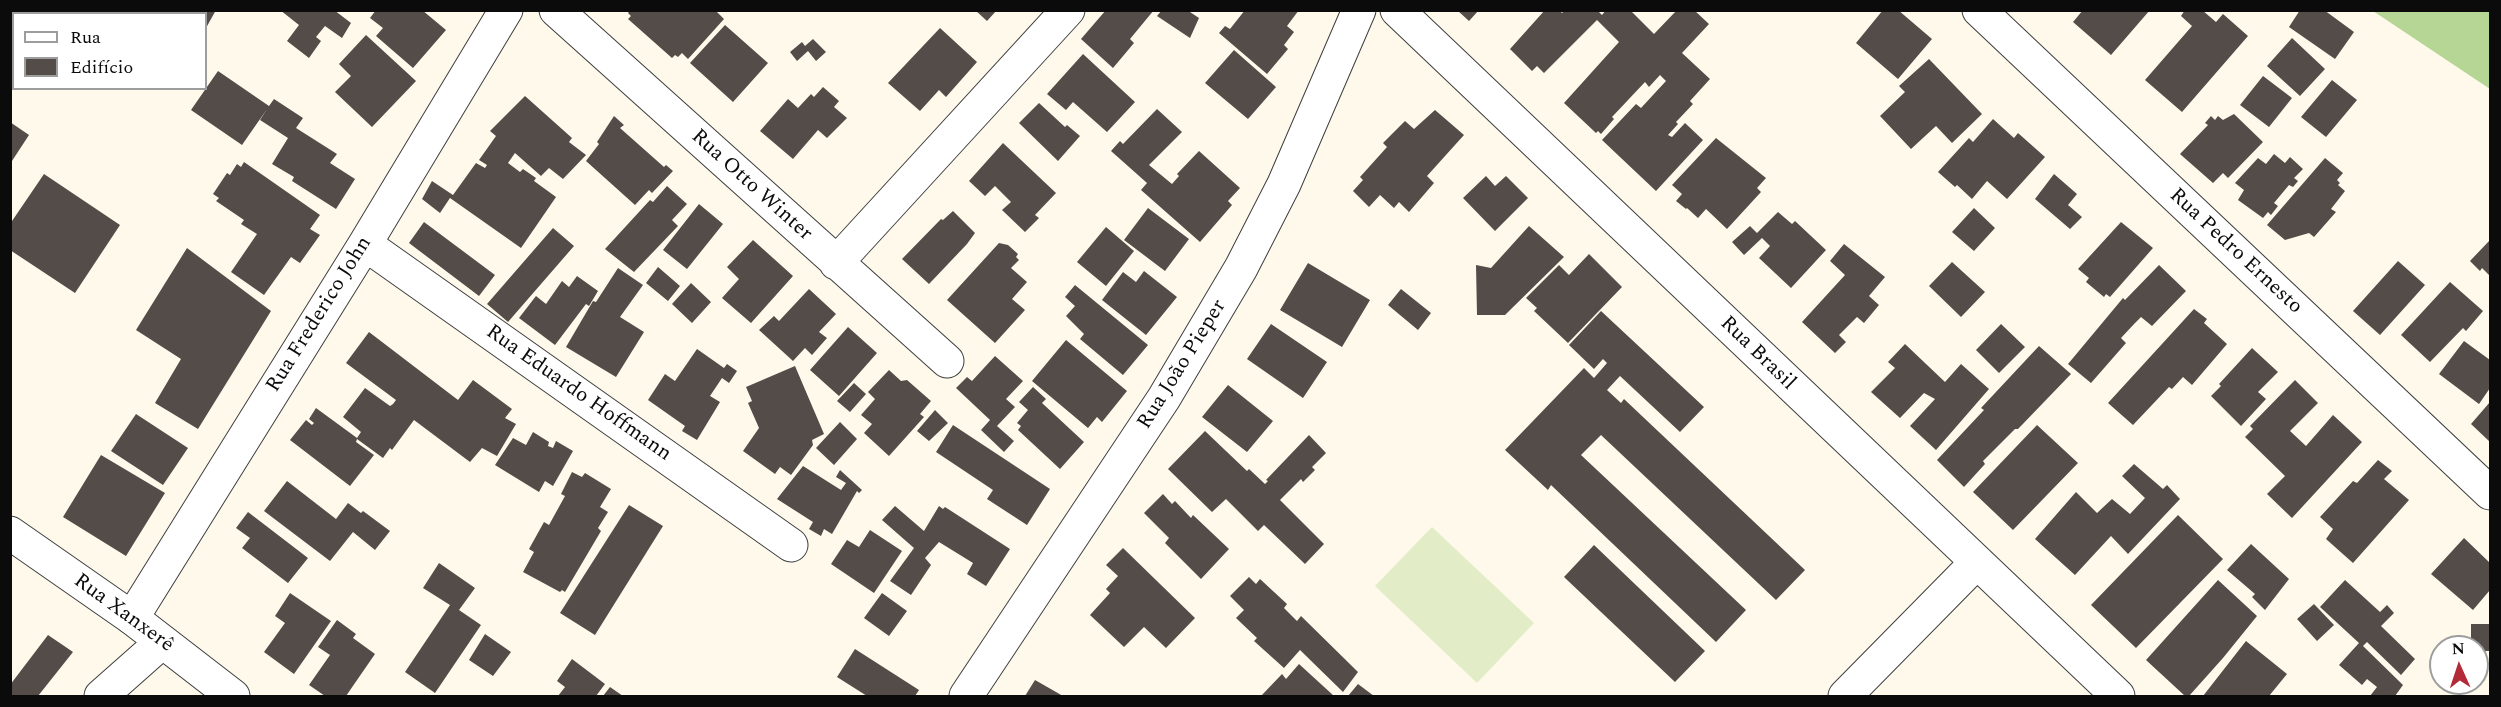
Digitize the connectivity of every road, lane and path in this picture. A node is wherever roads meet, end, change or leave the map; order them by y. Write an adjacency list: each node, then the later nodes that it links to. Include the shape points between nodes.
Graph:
1 (506, 10): 7 (street, Rua Frederico John)
2 (556, 10): 8 (street, Rua Otto Winter)
3 (1068, 10): 8 (street)
4 (1359, 10): 18 (street, Rua João Pieper, via 1284,183 1241,268 1164,398)
5 (1397, 10): 13 (street, Rua Brasil)
6 (1979, 10): 10 (street, Rua Pedro Ernesto)
7 (365, 244): 12 (street, Rua Eduardo Hoffmann); 14 (street, Rua Frederico John)
8 (836, 263): 9 (street, Rua Otto Winter)
9 (946, 361)
10 (2490, 493)
11 (10, 533): 14 (street, Rua Xanxerê)
12 (791, 545)
13 (1976, 563): 19 (street); 20 (street, Rua Brasil)
14 (132, 618): 15 (street, Rua Xanxerê)
15 (162, 642): 16 (street); 17 (street, Rua Xanxerê)
16 (101, 696)
17 (233, 696)
18 (966, 696)
19 (1845, 696)
20 (2118, 696)

